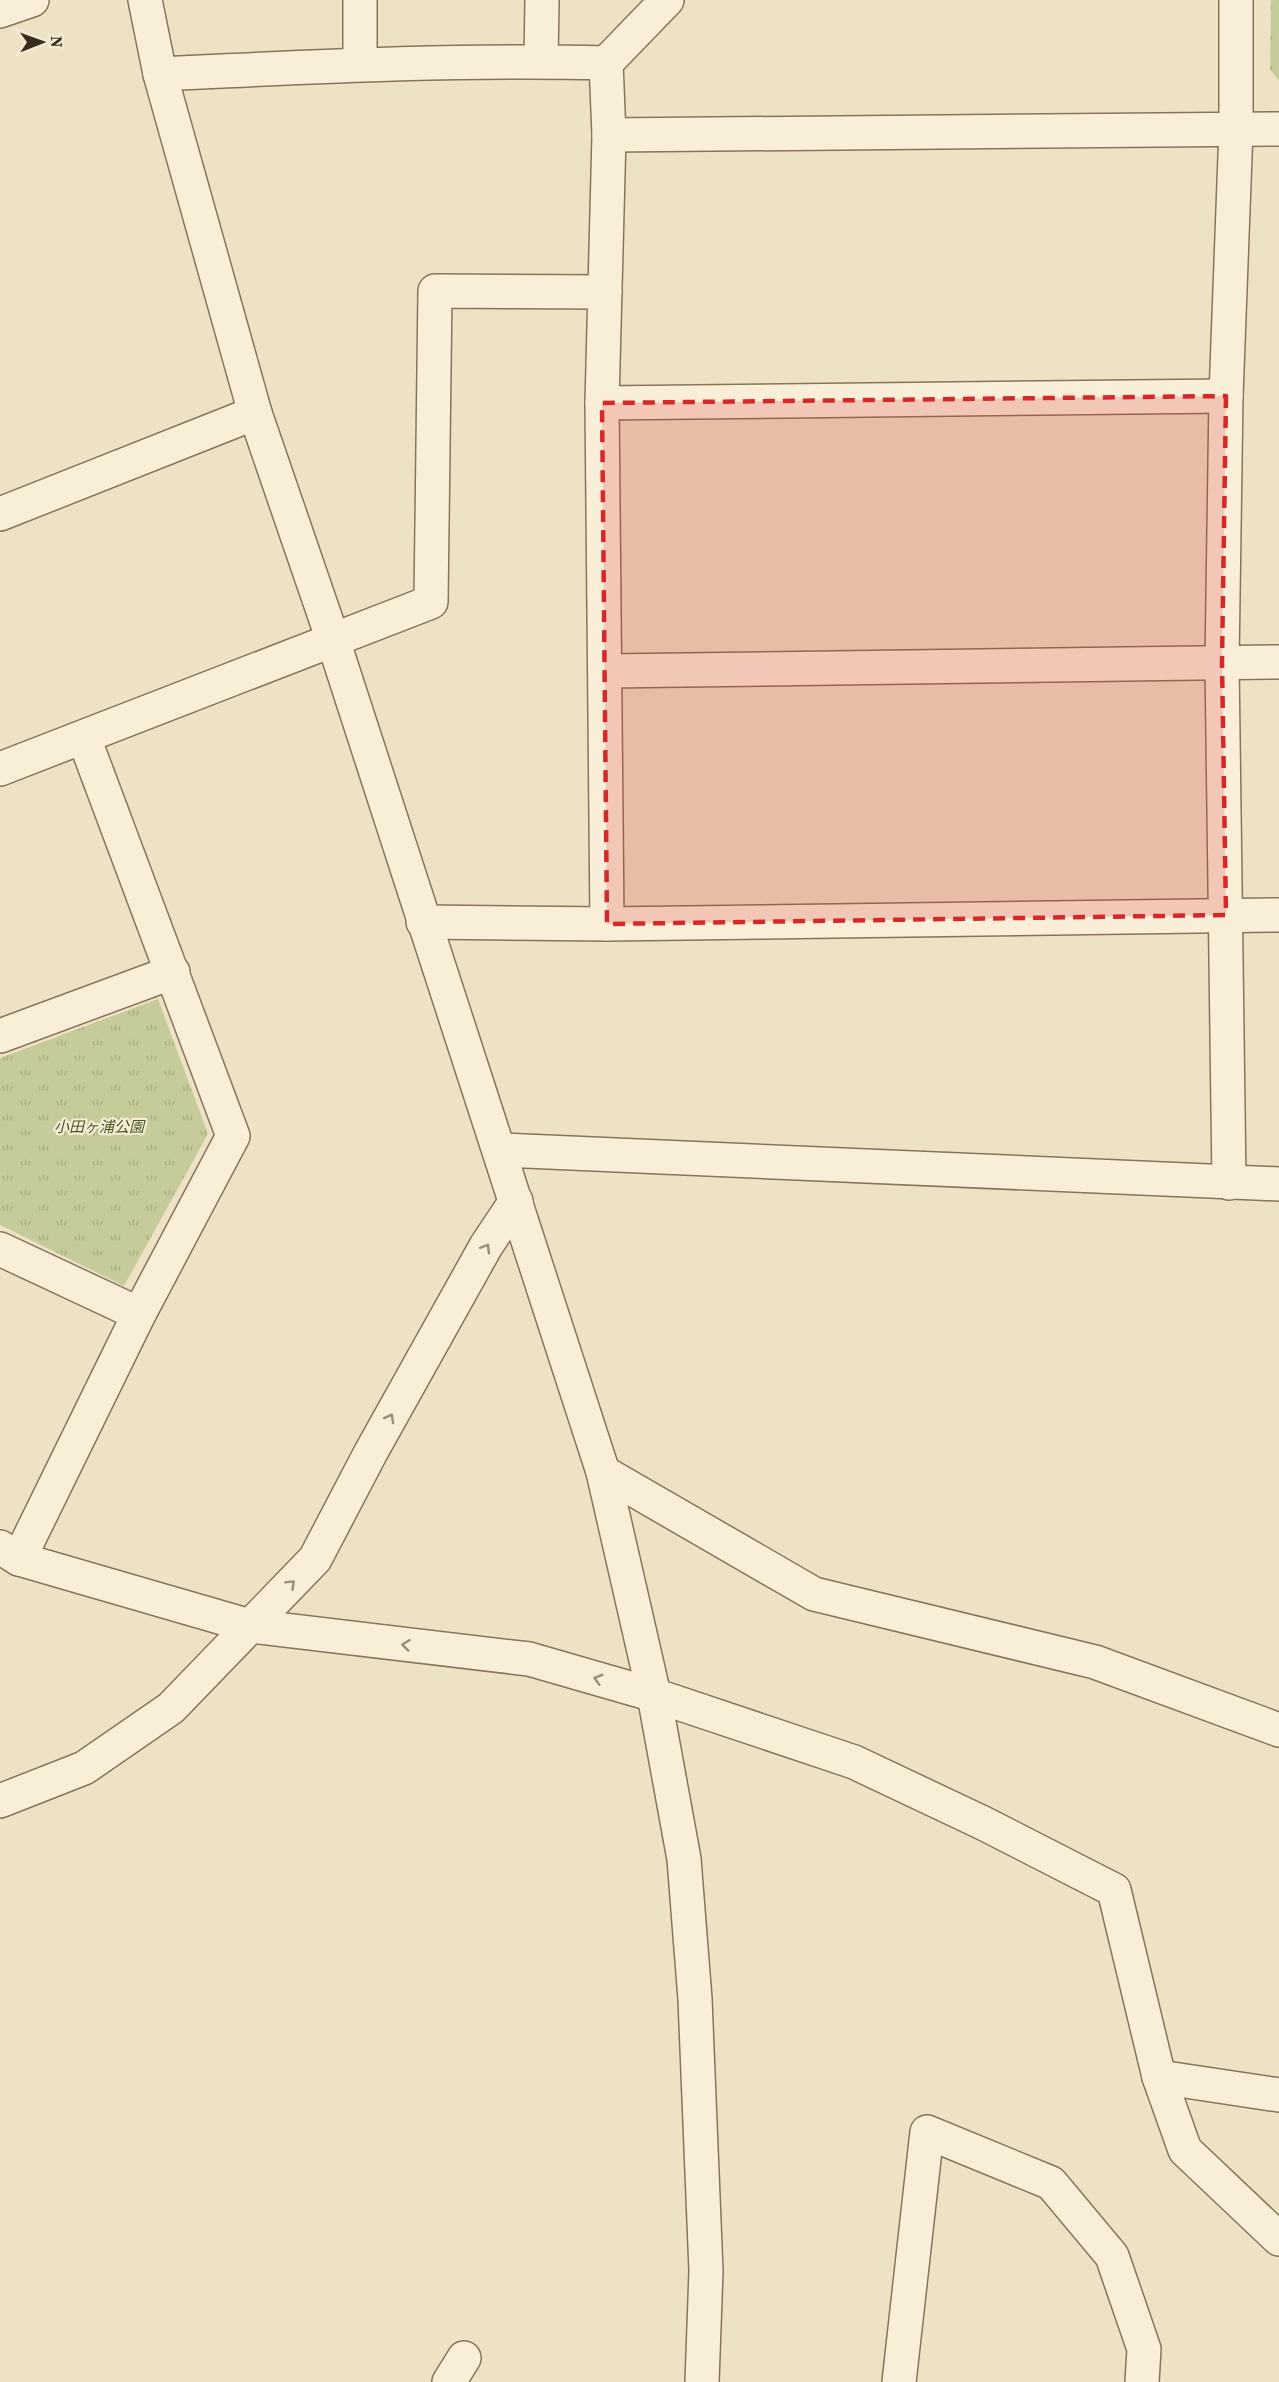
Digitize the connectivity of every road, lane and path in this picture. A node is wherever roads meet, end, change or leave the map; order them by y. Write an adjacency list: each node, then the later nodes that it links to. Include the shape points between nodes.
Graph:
1 (32, 0): 7 (street)
2 (145, 0): 11 (street)
3 (360, 0): 10 (street)
4 (542, 0): 8 (street)
5 (667, 0): 9 (street)
6 (1236, 0): 12 (street)
7 (0, 11)
8 (541, 61): 9 (street); 10 (street)
9 (606, 63): 14 (street)
10 (360, 64): 11 (street)
11 (160, 75): 18 (street)
12 (1236, 129): 13 (street); 14 (street); 16 (street)
13 (1279, 129)
14 (609, 135): 15 (street)
15 (605, 292): 17 (street); 20 (street, via 435,291 431,602)
16 (1226, 396): 17 (street); 21 (street)
17 (602, 403): 23 (street)
18 (255, 413): 19 (street); 20 (street)
19 (0, 514)
20 (333, 640): 24 (street); 28 (street)
21 (1222, 662): 22 (street); 23 (street); 26 (street)
22 (1279, 662)
23 (606, 671): 29 (street)
24 (84, 738): 25 (street); 30 (street)
25 (0, 769)
26 (1226, 915): 27 (street); 29 (street); 33 (street)
27 (1279, 915)
28 (423, 922): 29 (street); 32 (street)
29 (607, 924)
30 (172, 972): 31 (street); 37 (street, via 233,1136)
31 (0, 1036)
32 (500, 1150): 33 (street); 35 (street)
33 (1229, 1183): 34 (street)
34 (1279, 1184)
35 (516, 1201): 38 (street); 40 (street, one-way to 35, via 315,1559 481,1256)
36 (0, 1249): 37 (street)
37 (139, 1314): 39 (street)
38 (603, 1472): 41 (street); 42 (street, via 814,1594 1095,1662)
39 (10, 1553): 40 (street)
40 (250, 1626): 41 (street, one-way to 40, via 529,1659); 43 (street, via 171,1708 84,1768)
41 (654, 1695): 44 (street, via 854,1762 983,1822 1114,1890); 47 (street, via 684,1859 695,1999 706,2271)
42 (1279, 1730)
43 (0, 1801)
44 (1159, 2077): 45 (street); 46 (street, via 1185,2150)
45 (1279, 2095)
46 (1279, 2239)
47 (702, 2382)
48 (899, 2382): 49 (street, via 927,2132 1051,2183 1112,2256 1144,2349)
49 (1142, 2382)

